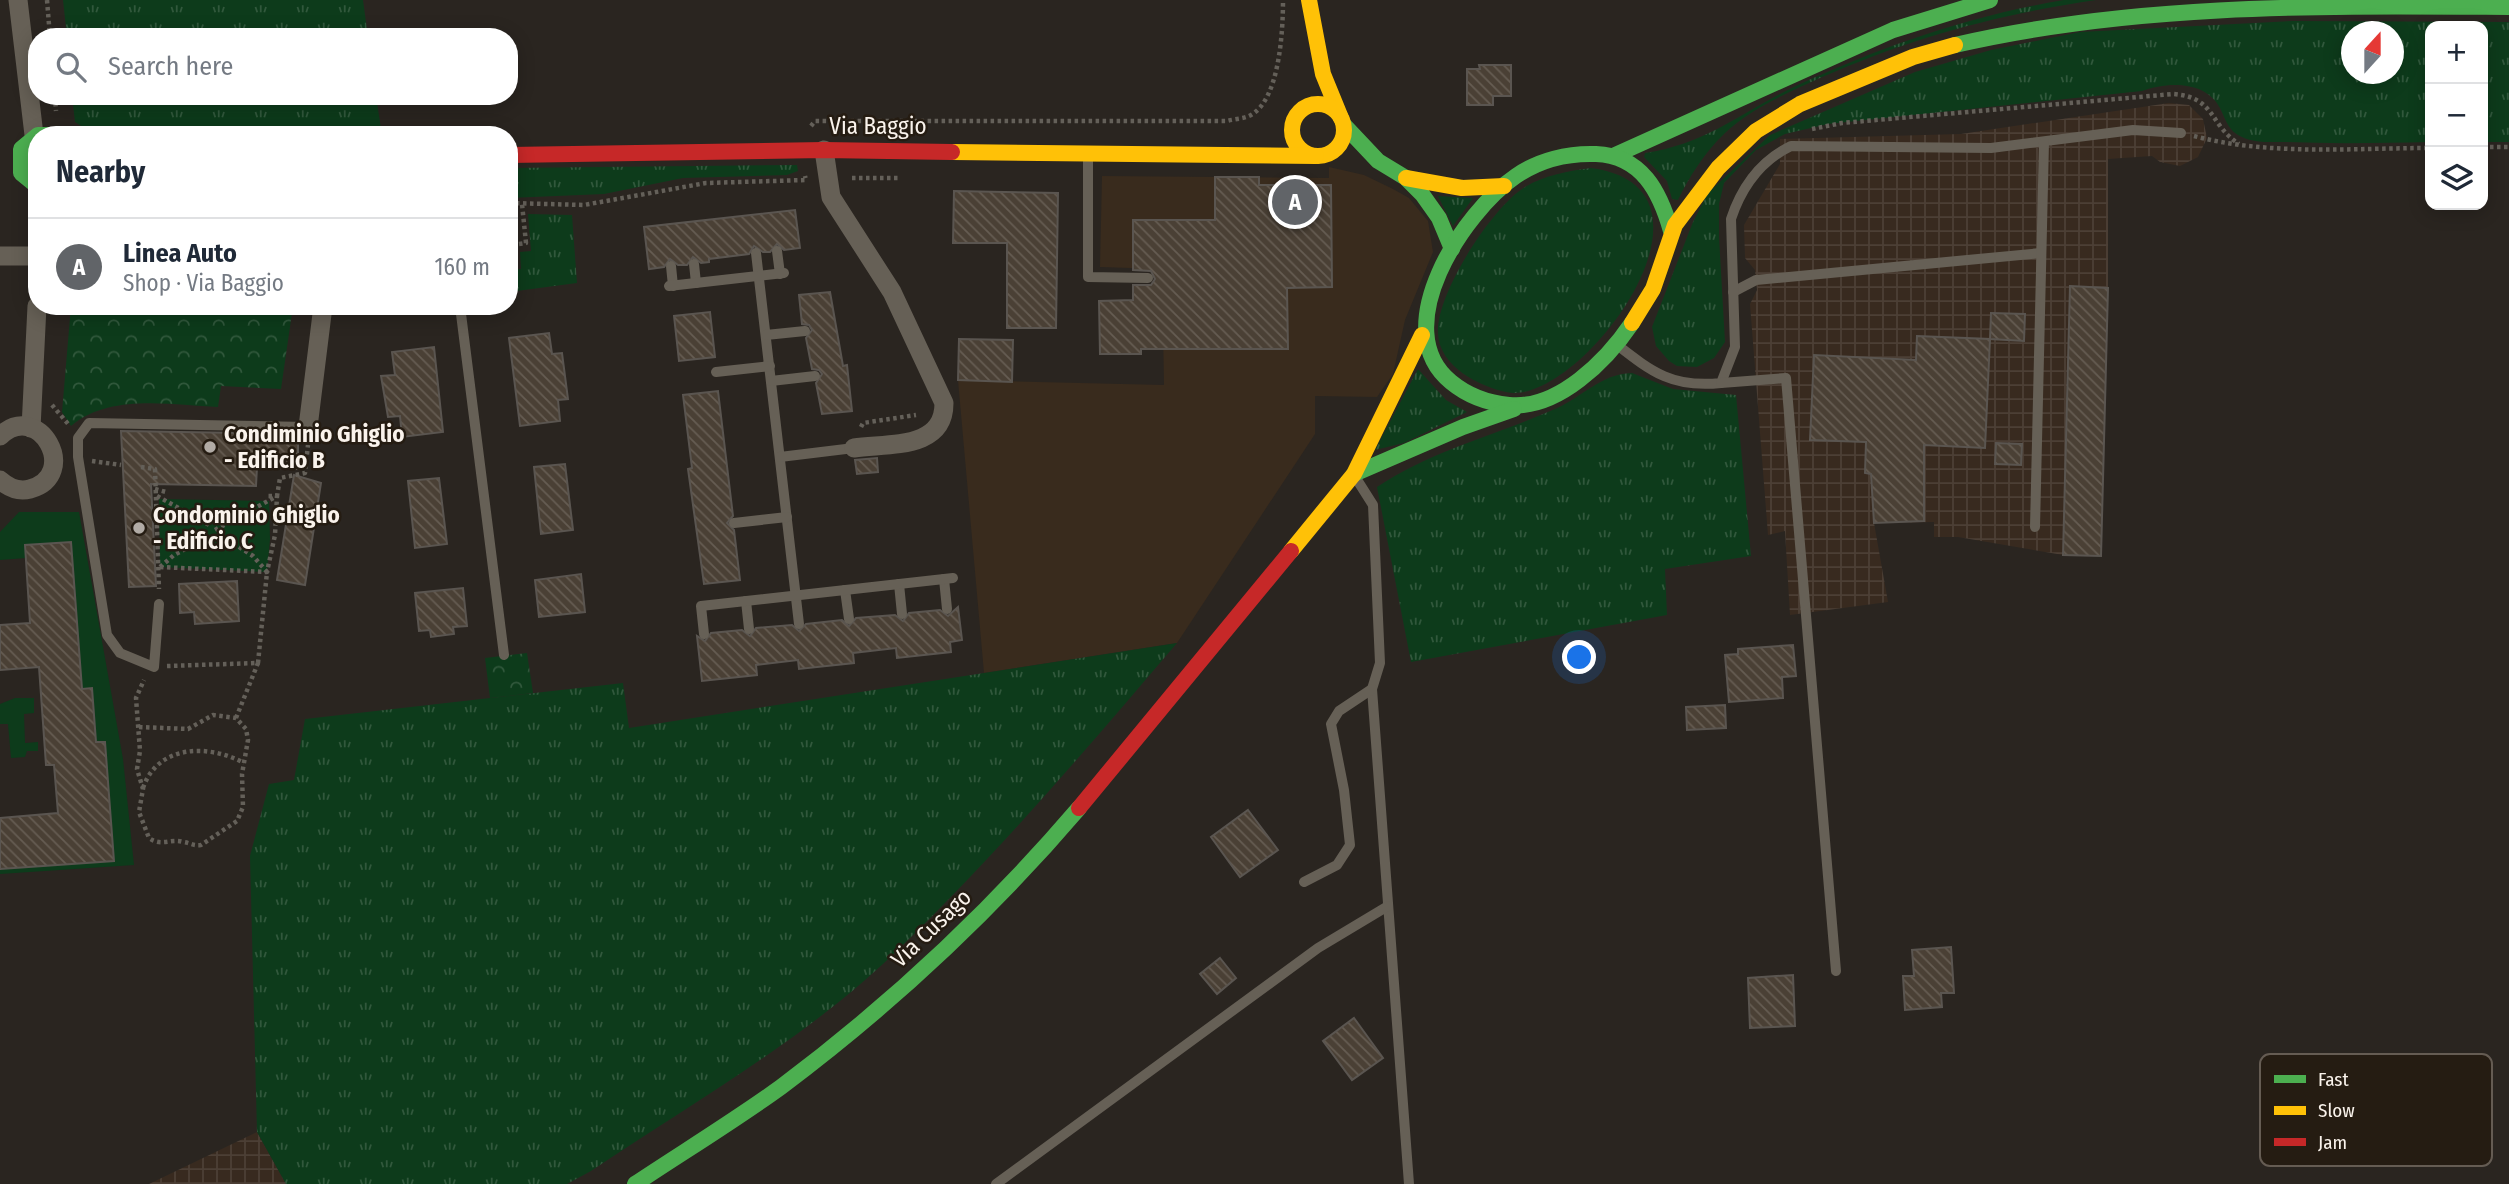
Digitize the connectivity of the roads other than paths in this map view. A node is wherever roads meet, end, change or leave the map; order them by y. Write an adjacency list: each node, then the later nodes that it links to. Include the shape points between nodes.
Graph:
1 (18, 0): 6 (street)
2 (1990, 0): 18 (main road, via 1943,10 1847,49)
3 (1309, 4): 5 (main road, via 1323,74); 7 (main road, via 1305,81)
4 (2509, 6): 25 (main road, via 2260,7 2097,16 1930,50 1772,118 1712,173)
5 (1342, 122): 7 (main road, via 1332,108 1318,104 1305,107); 17 (main road, via 1342,141); 20 (main road, Via Baggio)
6 (29, 126)
7 (1285, 129): 15 (main road, Via Baggio); 17 (main road, via 1298,146)
8 (2181, 133): 11 (lane, via 2133,130)
9 (28, 138): 12 (main road)
10 (28, 140): 21 (main road, via 18,155)
11 (2044, 142): 29 (lane); 37 (lane, via 1991,148 1791,146 1759,167 1737,201 1730,238)
12 (0, 146)
13 (824, 150): 14 (main road, Via Baggio); 16 (main road, Via Baggio); 54 (street, via 831,197 892,292 944,402 944,416 928,437)
14 (1088, 152): 15 (main road, Via Baggio); 35 (lane, via 1088,277)
15 (1248, 153): 17 (main road, Via Baggio)
16 (518, 155)
17 (1320, 155): 20 (main road, Via Baggio)
18 (1613, 156): 24 (main road, via 1561,157 1516,175); 25 (main road, via 1649,178)
19 (0, 161): 23 (main road)
20 (1378, 161): 22 (main road, Via Baggio)
21 (28, 176)
22 (1406, 178): 24 (main road, Via Baggio, via 1462,188); 26 (main road, Via Baggio, via 1438,218)
23 (28, 181)
24 (1504, 186): 26 (main road)
25 (1671, 231): 44 (main road, via 1653,290)
26 (1452, 249): 43 (main road, via 1428,307)
27 (777, 251): 34 (lane, via 782,273)
28 (757, 253): 34 (lane)
29 (2041, 253): 37 (lane, via 1756,280); 60 (lane)
30 (0, 256): 31 (street)
31 (28, 256)
32 (694, 264): 36 (lane)
33 (671, 266): 36 (lane, via 671,286)
34 (759, 276): 36 (lane); 42 (lane)
35 (1148, 278)
36 (696, 283)
37 (1733, 292): 49 (lane, via 1735,347)
38 (37, 315): 52 (street)
39 (322, 315): 51 (street)
40 (461, 315): 72 (lane)
41 (805, 331): 42 (lane)
42 (766, 335): 45 (lane)
43 (1423, 335): 50 (main road, via 1428,355 1451,383 1489,403); 56 (main road)
44 (1616, 344): 49 (lane, via 1652,372 1693,386); 50 (main road, via 1574,382 1537,403)
45 (769, 366): 46 (lane); 48 (lane)
46 (716, 372)
47 (815, 376): 48 (lane)
48 (771, 381): 55 (lane)
49 (1721, 383): 76 (lane, via 1786,378)
50 (1515, 409): 56 (main road)
51 (308, 427): 65 (lane, via 89,423 78,438 78,457 107,635 120,653 154,667)
52 (32, 428): 53 (street, via 13,428); 57 (street, via 53,450 51,471 27,490)
53 (0, 436)
54 (859, 448): 55 (lane)
55 (780, 457): 58 (lane)
56 (1354, 474): 73 (lane, via 1373,506 1380,663); 77 (main road, Via Cusago, via 1076,811 963,930 880,1009 780,1087)
57 (0, 480)
58 (787, 517): 59 (lane); 63 (lane)
59 (734, 523)
60 (2035, 527)
61 (899, 584): 62 (lane); 66 (lane, via 948,579); 67 (lane)
62 (845, 590): 63 (lane); 68 (lane)
63 (796, 596): 64 (lane); 69 (lane)
64 (746, 601): 70 (lane); 71 (lane, via 701,606)
65 (159, 604)
66 (947, 609)
67 (902, 614)
68 (849, 619)
69 (799, 624)
70 (749, 629)
71 (704, 634)
72 (503, 655)
73 (1372, 689): 74 (lane, via 1339,711 1331,724 1350,845 1337,865); 75 (lane)
74 (1304, 882)
75 (1388, 906): 78 (lane, via 1318,948); 79 (lane)
76 (1836, 971)
77 (635, 1184)
78 (996, 1184)
79 (1409, 1184)

